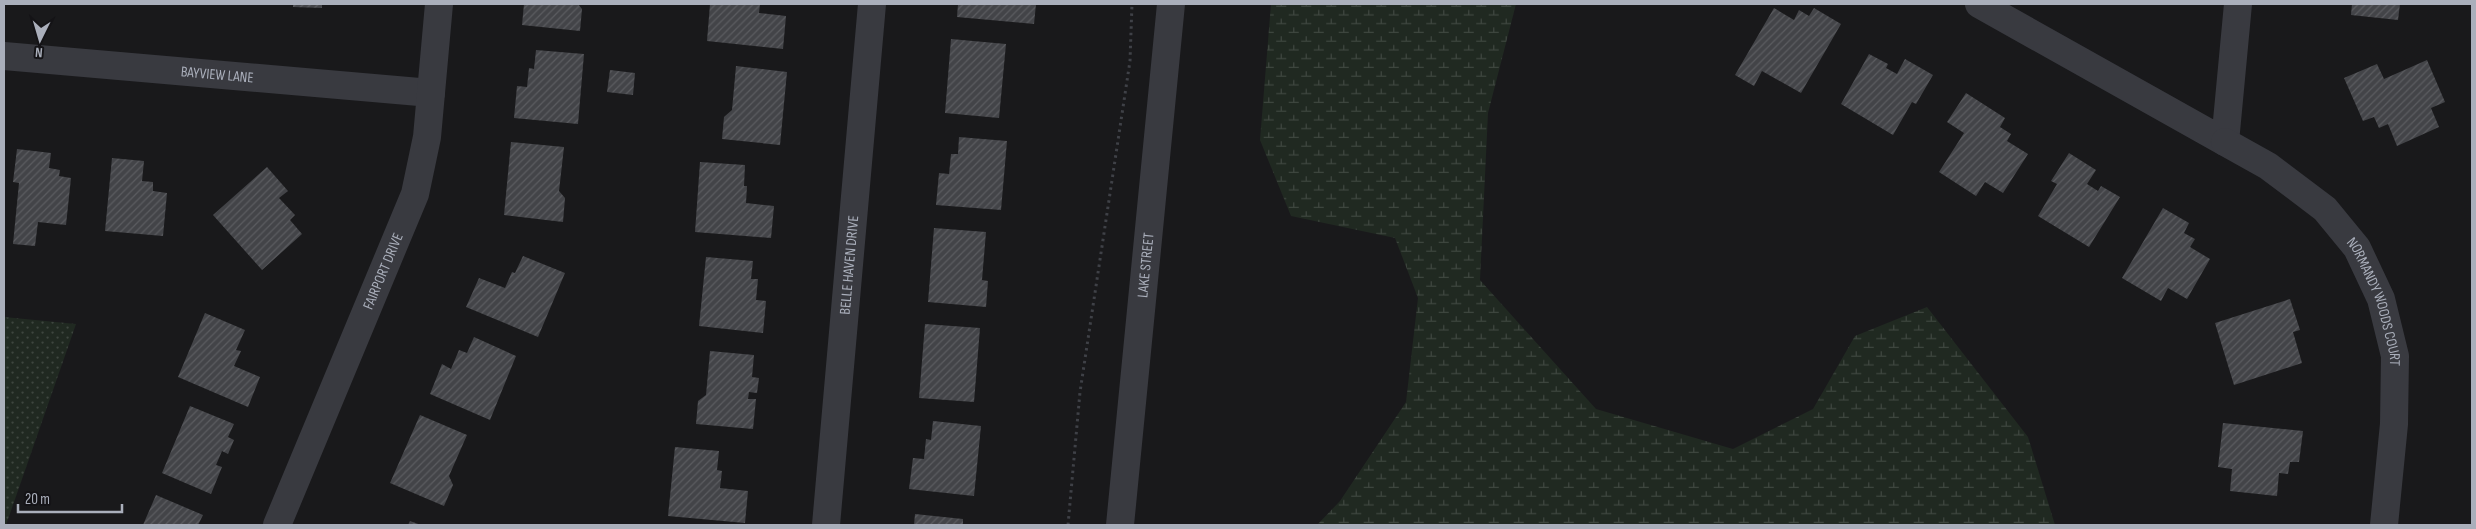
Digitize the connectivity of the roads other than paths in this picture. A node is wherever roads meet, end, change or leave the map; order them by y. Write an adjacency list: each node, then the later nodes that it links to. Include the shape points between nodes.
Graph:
1 (439, 4): 7 (street, FAIRPORT DRIVE)
2 (872, 4): 10 (street, BELLE HAVEN DRIVE)
3 (1171, 4): 11 (street, LAKE STREET)
4 (1979, 4): 8 (street, NORMANDY WOODS COURT)
5 (2238, 4): 8 (street)
6 (4, 56): 7 (street, BAYVIEW LANE)
7 (431, 93): 9 (street, FAIRPORT DRIVE, via 427,137 415,194)
8 (2225, 142): 12 (street, NORMANDY WOODS COURT, via 2268,166 2326,209 2357,248 2381,299 2395,356 2394,424)
9 (277, 525)
10 (826, 525)
11 (1120, 525)
12 (2384, 525)

